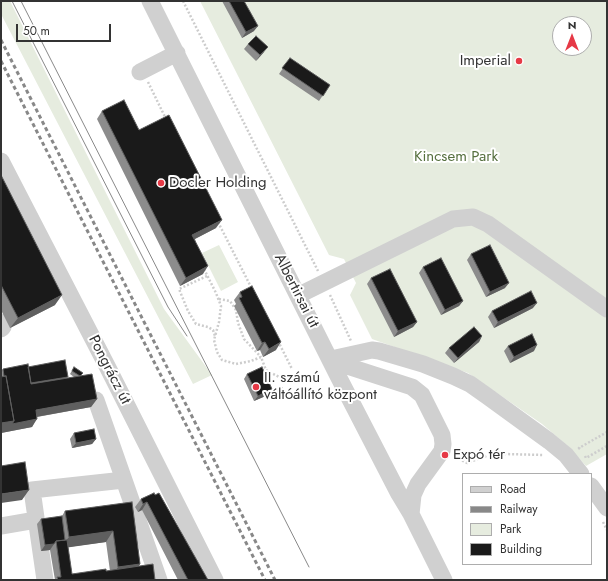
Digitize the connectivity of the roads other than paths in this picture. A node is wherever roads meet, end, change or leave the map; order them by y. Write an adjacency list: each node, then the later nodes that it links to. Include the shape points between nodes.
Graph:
1 (150, 1): 2 (street, Albertirsai út)
2 (177, 53): 3 (street); 5 (street, Albertirsai út)
3 (141, 72)
4 (1, 161): 20 (street, Pongrácz út)
5 (299, 295): 6 (street, via 453,219 473,217 488,224); 9 (street, Albertirsai út)
6 (607, 309)
7 (1, 322): 8 (street)
8 (1, 329)
9 (331, 359): 11 (street, via 372,350 423,364 453,376 470,384 549,441 566,455); 15 (street, Albertirsai út); 15 (street, via 412,387 422,395 442,434 443,444 442,451 418,484)
10 (96, 400): 12 (street)
11 (581, 473)
12 (124, 480): 16 (street, via 32,490); 19 (street)
13 (592, 487): 14 (street)
14 (607, 508)
15 (411, 514): 21 (street, Albertirsai út)
16 (36, 520): 17 (street); 18 (street)
17 (1, 526)
18 (45, 580)
19 (159, 580)
20 (215, 580)
21 (444, 580)

